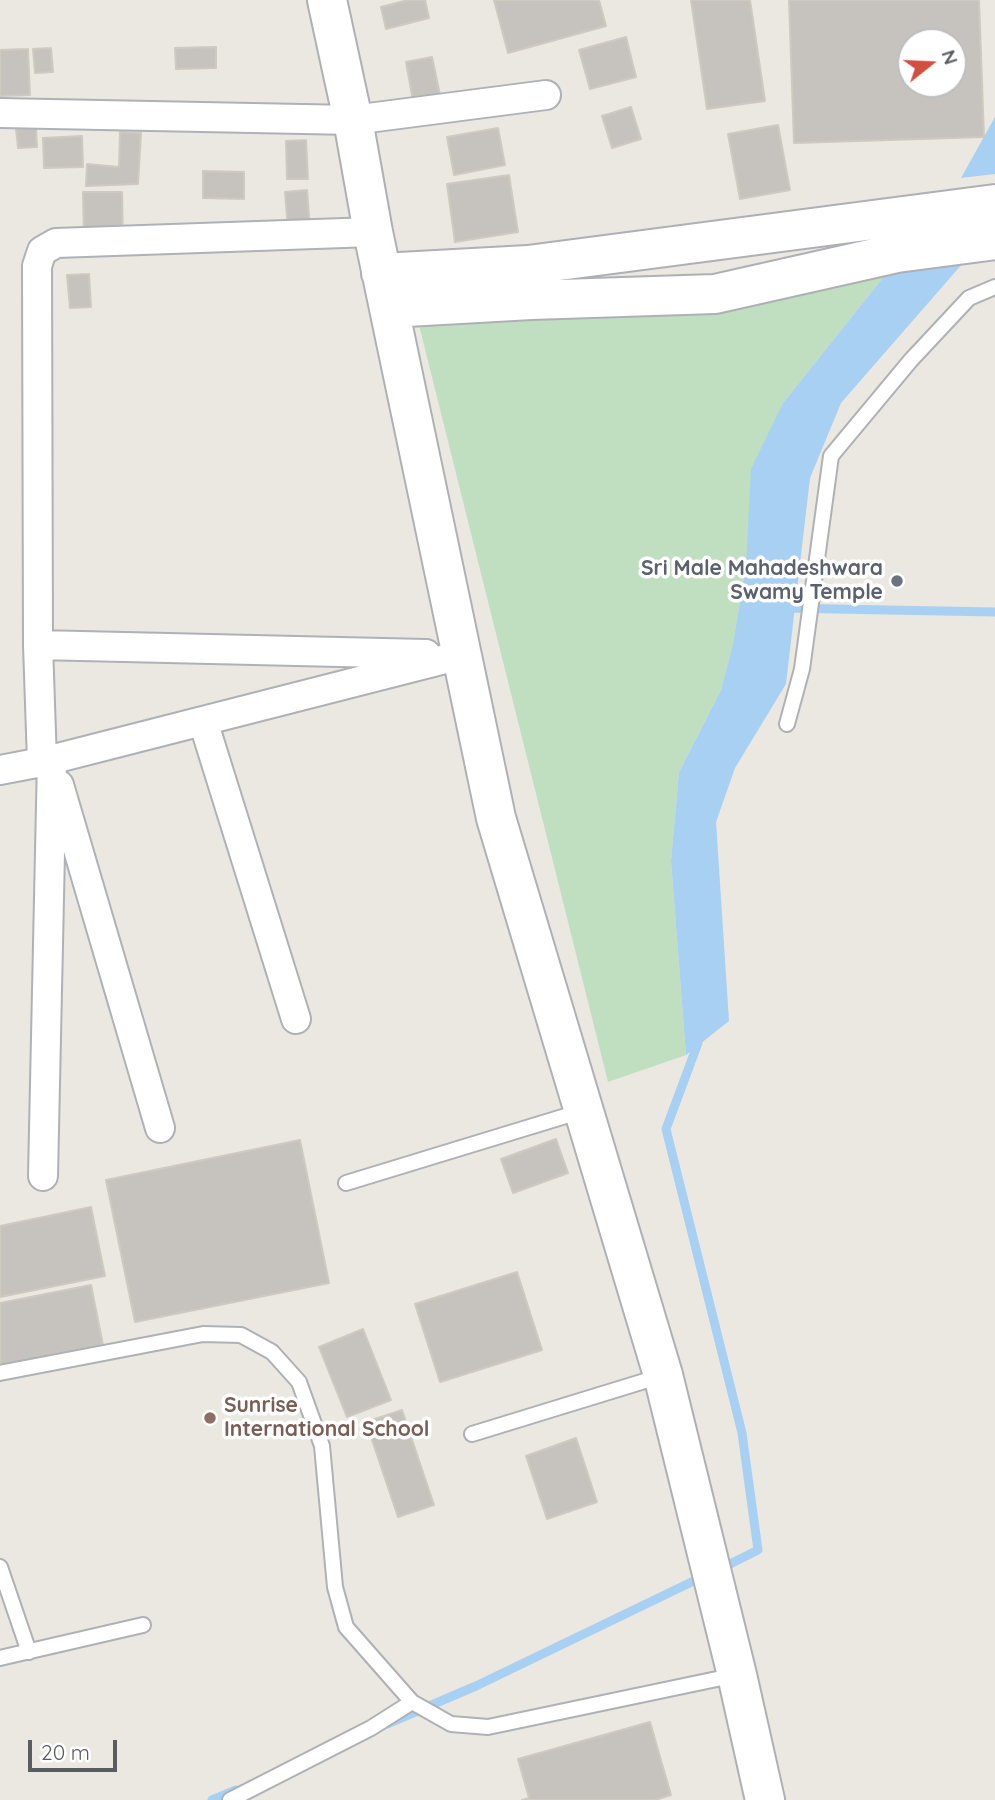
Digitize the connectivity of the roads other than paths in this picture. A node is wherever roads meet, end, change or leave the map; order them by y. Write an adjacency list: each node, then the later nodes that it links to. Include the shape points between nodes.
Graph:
1 (327, 0): 4 (street)
2 (546, 95): 4 (street)
3 (0, 113): 4 (street)
4 (352, 120): 6 (street)
5 (995, 204): 9 (street, via 528,265)
6 (373, 232): 9 (street); 10 (street, via 55,243 42,251 37,266)
7 (995, 240): 9 (street, via 897,253 715,294 531,300)
8 (995, 286): 13 (lane, via 970,298 831,456 802,669)
9 (385, 291): 11 (street)
10 (38, 645): 11 (street); 14 (street)
11 (461, 654): 12 (street); 17 (street, via 496,818)
12 (203, 721): 14 (street); 16 (street)
13 (787, 724)
14 (47, 760): 15 (street); 18 (street); 19 (street)
15 (0, 770)
16 (296, 1020)
17 (584, 1110): 20 (lane); 22 (street)
18 (160, 1128)
19 (43, 1176)
20 (346, 1183)
21 (0, 1373): 29 (lane, via 203,1334 241,1335 272,1352 299,1382 322,1446 335,1587 346,1627)
22 (663, 1375): 23 (lane); 28 (street)
23 (472, 1434)
24 (0, 1567): 26 (lane)
25 (143, 1625): 26 (lane)
26 (29, 1652): 27 (lane)
27 (0, 1658)
28 (737, 1675): 29 (lane, via 488,1727 451,1724); 31 (street)
29 (412, 1702): 30 (lane)
30 (230, 1800)
31 (765, 1800)

